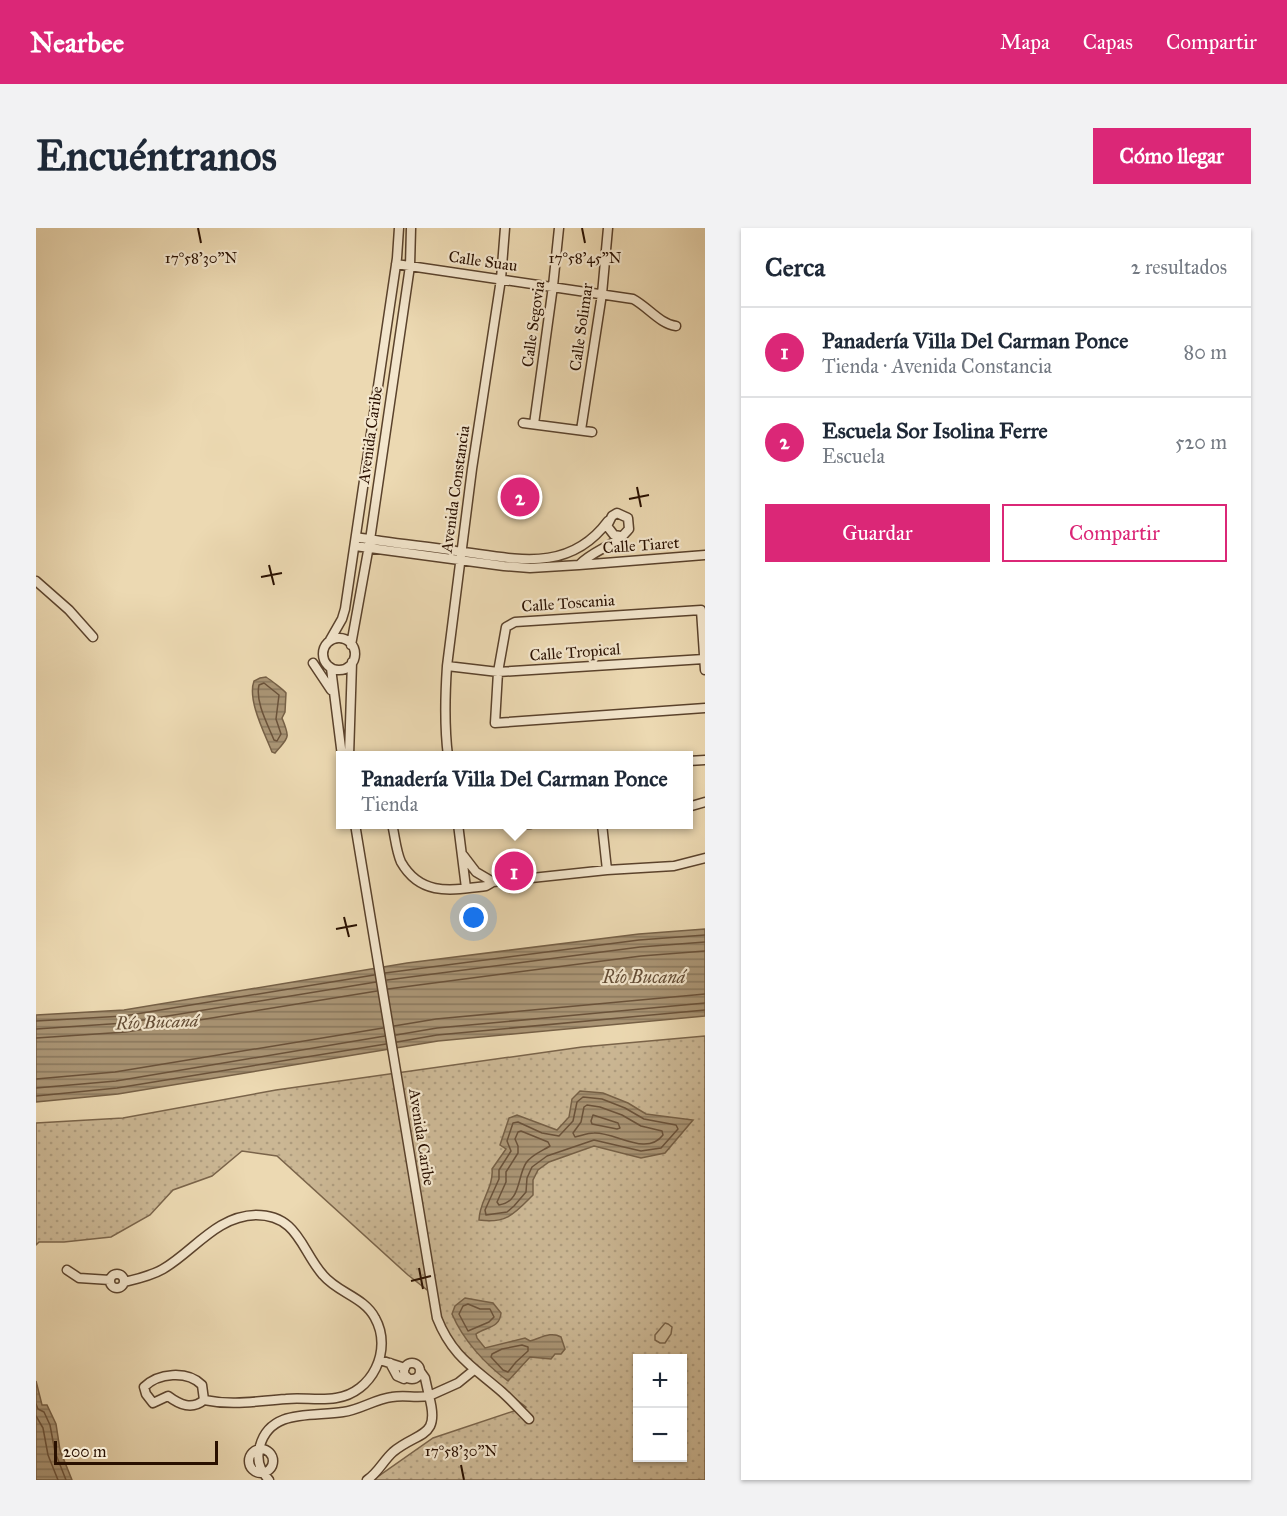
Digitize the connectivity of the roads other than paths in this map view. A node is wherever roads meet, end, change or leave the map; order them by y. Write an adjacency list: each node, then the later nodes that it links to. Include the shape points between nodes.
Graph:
1 (399, 228): 6 (street, Avenida Caribe)
2 (411, 228): 7 (street, Avenida Caribe)
3 (505, 228): 8 (street, Avenida Constancia)
4 (559, 228): 9 (street, Calle Segovia)
5 (608, 228): 10 (street, Calle Solimar)
6 (396, 264): 7 (street, Calle Suau); 18 (street, Avenida Caribe)
7 (410, 266): 8 (street, Calle Suau); 19 (street, Avenida Caribe)
8 (501, 279): 9 (street, Calle Suau); 22 (street, Avenida Constancia)
9 (554, 286): 10 (street, Calle Suau); 13 (street, Calle Segovia)
10 (602, 294): 11 (street, Calle Suau, via 633,299 668,325); 14 (street, Calle Solimar)
11 (676, 326)
12 (523, 423): 13 (street)
13 (534, 424): 14 (street)
14 (581, 430): 15 (street)
15 (592, 432)
16 (608, 520): 17 (street, via 610,531); 17 (street, via 617,513 627,518 629,529); 22 (street, via 585,544 555,557 522,560)
17 (620, 536): 20 (street)
18 (355, 541): 19 (street); 27 (street, Avenida Caribe, via 345,609)
19 (370, 544): 22 (street); 28 (street, Avenida Caribe)
20 (602, 548): 23 (street, via 602,556); 24 (street)
21 (705, 555): 23 (street, Calle Tiaret)
22 (461, 556): 24 (street, Calle Tiaret, via 530,568); 32 (street, Avenida Constancia)
23 (608, 562): 24 (street, Calle Tiaret)
24 (579, 565)
25 (36, 581): 26 (street)
26 (93, 637)
27 (330, 640): 28 (street, via 344,639); 33 (street, via 323,655)
28 (351, 645): 30 (street)
29 (704, 659): 34 (street, Calle Toscania); 35 (street, Calle Tropical); 35 (street, Calle Toscania, via 701,610 563,618 515,622 506,627)
30 (352, 662): 33 (street, via 340,669); 39 (street)
31 (313, 663): 36 (street)
32 (447, 666): 35 (street, Calle Tropical); 40 (street, Avenida Constancia, via 444,709)
33 (331, 668): 36 (street)
34 (705, 670)
35 (498, 672): 37 (street, Calle Toscania, via 495,723)
36 (334, 696): 38 (street)
37 (705, 708)
38 (341, 751)
39 (350, 751)
40 (447, 751)
41 (356, 829): 52 (street, Avenida Caribe, via 437,1318 448,1342)
42 (393, 829): 49 (street, via 400,860 412,876 435,890)
43 (459, 829): 45 (street)
44 (602, 829): 47 (street)
45 (463, 854): 48 (street, via 476,872); 49 (street)
46 (705, 858): 47 (street, via 674,866)
47 (607, 870): 48 (street)
48 (493, 882): 49 (street)
49 (466, 888)
50 (67, 1270): 51 (street, via 78,1278 110,1280 119,1274 124,1282 136,1280 163,1269 222,1224 252,1215 269,1217 299,1236 325,1278 371,1311 381,1333)
51 (380, 1360): 54 (street); 56 (street, via 360,1388 335,1399 291,1398 229,1405)
52 (474, 1370): 55 (street, via 458,1383); 57 (street, Avenida Caribe)
53 (420, 1371): 54 (street, via 414,1379); 54 (street, via 413,1363 408,1364); 55 (street)
54 (406, 1373)
55 (429, 1396): 58 (street, via 392,1397 350,1411 290,1418 270,1428); 61 (street, via 431,1427 395,1450)
56 (204, 1400): 56 (street, via 198,1382 181,1376 164,1376 144,1387 153,1403 168,1396 185,1406)
57 (529, 1419)
58 (259, 1449): 59 (street, via 268,1451 272,1457 270,1468); 59 (street, via 249,1461 252,1468)
59 (263, 1472): 60 (street)
60 (269, 1480)
61 (367, 1480)

